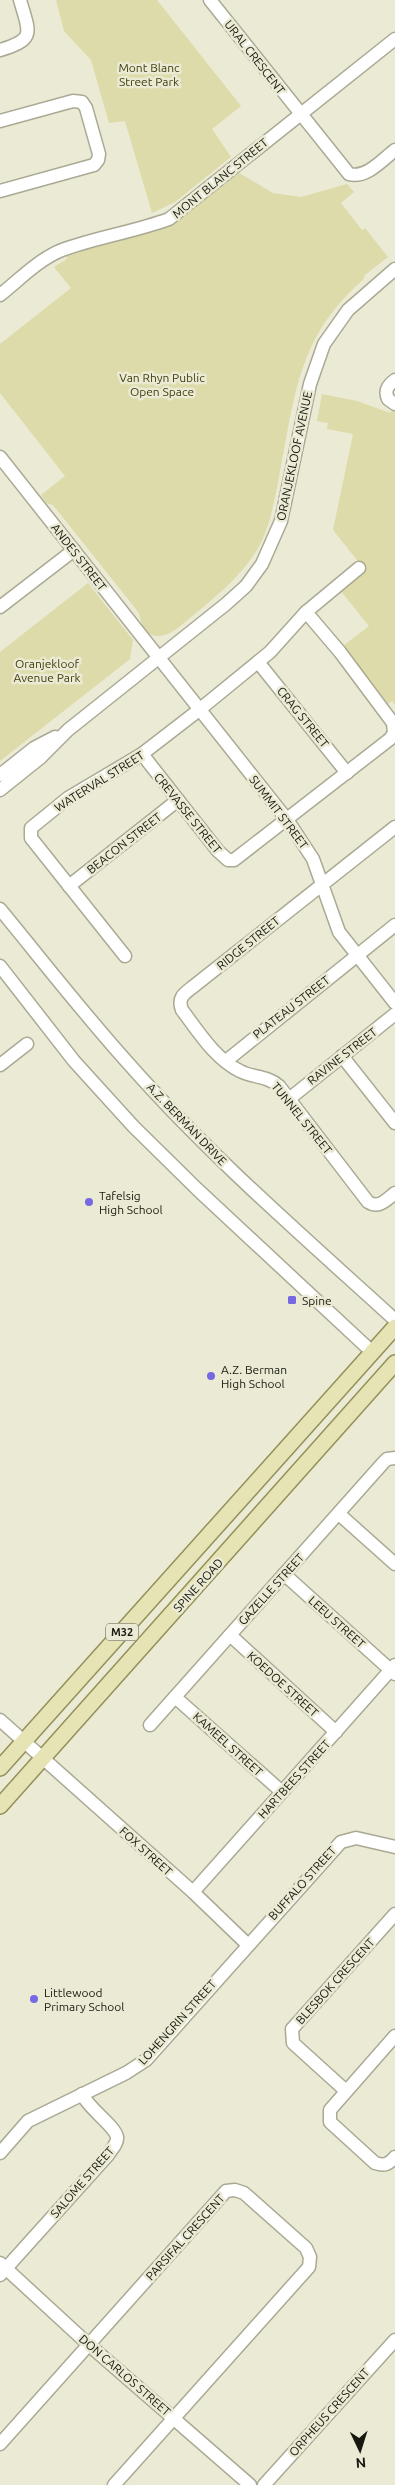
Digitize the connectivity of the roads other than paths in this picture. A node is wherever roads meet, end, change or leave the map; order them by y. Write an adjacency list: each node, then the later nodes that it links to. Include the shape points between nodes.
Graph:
1 (20, 0): 4 (street, via 27,36 21,44)
2 (210, 0): 5 (street, URAL CRESCENT)
3 (395, 39): 5 (street, MONT BLANC STREET)
4 (0, 50)
5 (300, 114): 7 (street, URAL CRESCENT, via 348,174 364,174); 10 (street, MONT BLANC STREET, via 169,219 61,251)
6 (0, 121): 8 (street, via 73,101 82,102 99,154 94,165)
7 (395, 150)
8 (0, 191)
9 (395, 269): 18 (street, ORANJEKLOOF AVENUE, via 348,310 324,344 310,384 281,521 262,564 246,586)
10 (0, 295)
11 (395, 380): 12 (street, via 386,391 388,399)
12 (395, 404)
13 (0, 457): 14 (street, ANDES STREET)
14 (74, 550): 16 (street); 18 (street, ANDES STREET)
15 (360, 568): 17 (street, WATERVAL STREET)
16 (0, 607)
17 (306, 612): 19 (street, WATERVAL STREET); 23 (street, via 394,726 390,739)
18 (158, 659): 20 (street, SUMMIT STREET); 21 (street, ORANJEKLOOF AVENUE)
19 (258, 662): 20 (street, WATERVAL STREET); 23 (street, CRAG STREET)
20 (200, 710): 22 (street, WATERVAL STREET); 27 (street, SUMMIT STREET)
21 (68, 730): 24 (street, ORANJEKLOOF AVENUE, via 34,748); 25 (street, ORANJEKLOOF AVENUE)
22 (142, 754): 26 (street, CREVASSE STREET); 30 (street, WATERVAL STREET, via 68,798 31,828 31,838)
23 (347, 773): 27 (street)
24 (0, 775)
25 (0, 790)
26 (178, 800): 27 (street, CREVASSE STREET, via 228,860 240,857); 30 (street, BEACON STREET)
27 (288, 820): 29 (street, SUMMIT STREET, via 313,859)
28 (395, 827): 29 (street, RIDGE STREET)
29 (321, 885): 33 (street, SUMMIT STREET, via 338,932); 36 (street, RIDGE STREET, via 188,991)
30 (69, 886): 34 (street, WATERVAL STREET)
31 (0, 909): 46 (street, A.Z. BERMAN DRIVE, via 128,1064 193,1132 260,1198)
32 (395, 925): 33 (street, PLATEAU STREET)
33 (357, 955): 37 (street, SUMMIT STREET); 41 (street, PLATEAU STREET)
34 (125, 956)
35 (0, 966): 48 (street, via 74,1061 133,1126 197,1190)
36 (180, 1003): 41 (street, TUNNEL STREET, via 182,1010)
37 (395, 1003)
38 (395, 1014): 40 (street, RAVINE STREET)
39 (27, 1044): 42 (street)
40 (342, 1056): 43 (street, RAVINE STREET); 44 (street)
41 (226, 1061): 43 (street, TUNNEL STREET, via 243,1072 272,1080)
42 (0, 1065)
43 (289, 1099): 45 (street, TUNNEL STREET, via 368,1202 375,1206 382,1204)
44 (395, 1123)
45 (395, 1193)
46 (395, 1320)
47 (395, 1326): 48 (main road, SPINE ROAD / M32)
48 (371, 1351): 49 (main road); 60 (main road, SPINE ROAD / M32)
49 (394, 1368): 61 (main road, SPINE ROAD / M32)
50 (395, 1458): 51 (street, GAZELLE STREET, via 387,1459)
51 (339, 1514): 52 (street); 53 (street, GAZELLE STREET)
52 (395, 1564)
53 (284, 1574): 54 (street, GAZELLE STREET); 55 (street, LEEU STREET)
54 (230, 1635): 56 (street, GAZELLE STREET); 59 (street, KOEDOE STREET)
55 (394, 1670): 59 (street, HARTBEES STREET)
56 (175, 1697): 58 (street, GAZELLE STREET); 63 (street, KAMEEL STREET)
57 (0, 1720): 60 (street, FOX STREET)
58 (150, 1725)
59 (336, 1732): 63 (street, HARTBEES STREET)
60 (24, 1742): 61 (street, FOX STREET); 62 (main road, SPINE ROAD / M32)
61 (42, 1758): 64 (main road, SPINE ROAD / M32); 66 (street, FOX STREET)
62 (0, 1768)
63 (282, 1792): 66 (street, HARTBEES STREET)
64 (0, 1806)
65 (395, 1847): 68 (street, BUFFALO STREET, via 356,1838 341,1842)
66 (193, 1892): 68 (street, FOX STREET)
67 (395, 1914): 70 (street, BLESBOK CRESCENT, via 292,2029 293,2043)
68 (247, 1944): 71 (street, LOHENGRIN STREET, via 146,2060)
69 (395, 2036): 70 (street)
70 (346, 2091): 73 (street, via 330,2110 330,2122 375,2163 390,2164)
71 (82, 2094): 72 (street, LOHENGRIN STREET, via 28,2122); 74 (street, SALOME STREET, via 87,2104 114,2130 116,2143)
72 (0, 2154)
73 (395, 2158)
74 (2, 2269): 76 (street, DON CARLOS STREET)
75 (395, 2340): 81 (street, ORPHEUS CRESCENT)
76 (88, 2344): 77 (street, DON CARLOS STREET); 77 (street, PARSIFAL CRESCENT, via 226,2191 244,2193 306,2248 310,2257 309,2267); 78 (street)
77 (174, 2417): 79 (street); 80 (street, DON CARLOS STREET)
78 (0, 2444)
79 (114, 2485)
80 (250, 2485)
81 (264, 2485)

